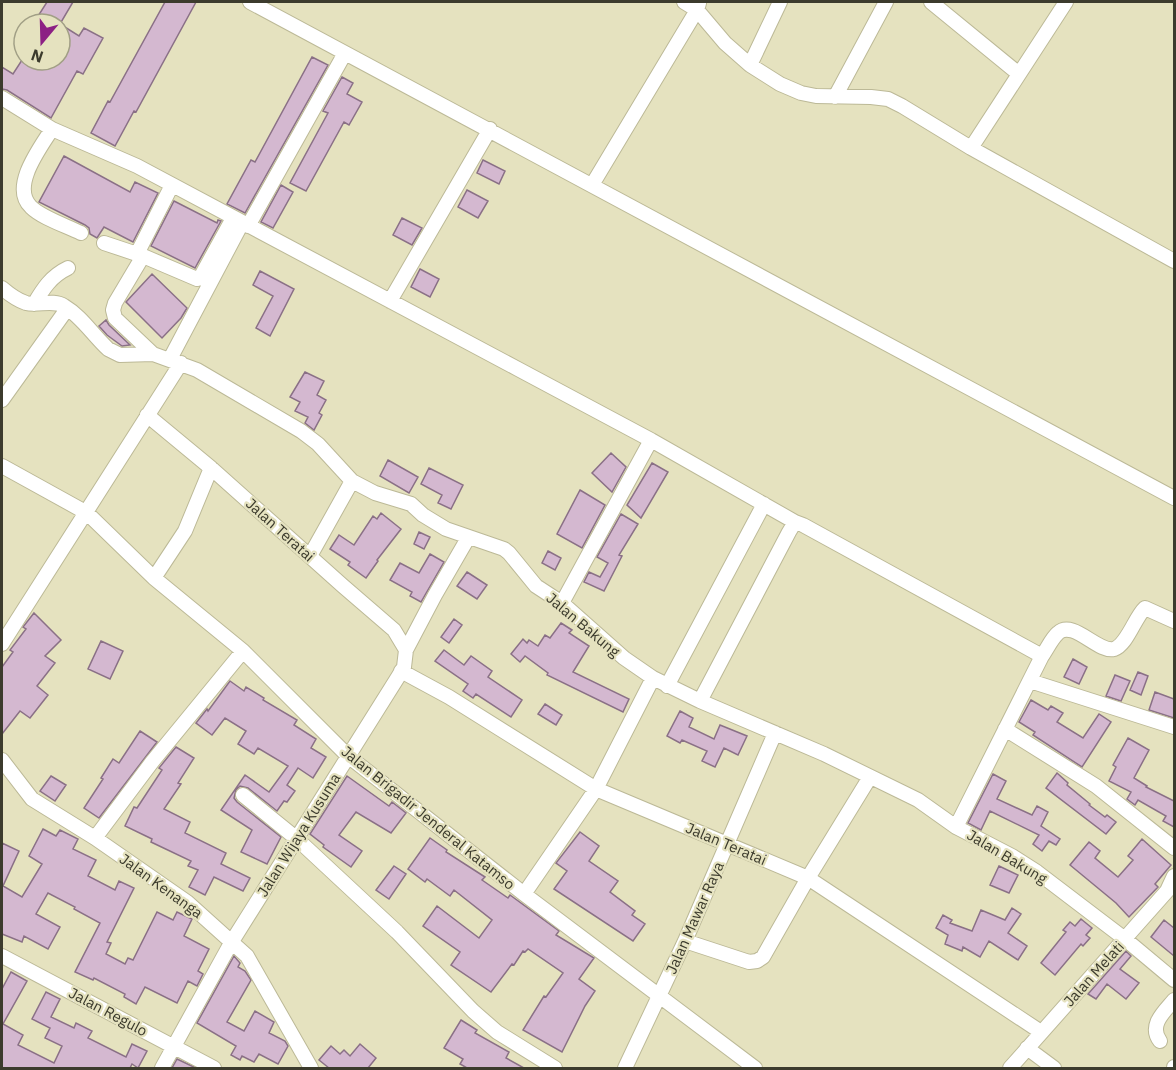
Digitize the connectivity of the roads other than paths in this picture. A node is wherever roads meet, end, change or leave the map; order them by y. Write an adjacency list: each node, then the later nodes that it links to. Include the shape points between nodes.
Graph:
1 (250, 2): 8 (street)
2 (684, 2): 7 (street)
3 (780, 2): 9 (street)
4 (886, 2): 11 (street)
5 (931, 2): 10 (street)
6 (1066, 2): 10 (street)
7 (698, 6): 9 (street, via 725,43); 17 (street)
8 (345, 53): 14 (street); 18 (street)
9 (750, 65): 11 (street, via 801,93)
10 (1019, 74): 15 (street)
11 (835, 97): 15 (street, via 888,99)
12 (2, 98): 13 (street)
13 (52, 129): 16 (street); 19 (street, via 24,180 22,195 37,212)
14 (489, 129): 17 (street); 25 (street)
15 (971, 148): 22 (street)
16 (172, 185): 18 (street); 21 (street)
17 (592, 185): 36 (street)
18 (241, 222): 21 (street, via 197,279); 25 (street); 29 (street)
19 (81, 233)
20 (104, 243): 21 (street)
21 (140, 255): 28 (street, via 113,314)
22 (1174, 261)
23 (68, 268): 26 (street, via 49,281)
24 (4, 295): 26 (street)
25 (390, 301): 32 (street)
26 (34, 304): 27 (street, via 56,303)
27 (67, 309): 28 (street, Jalan Bakung, via 113,353); 30 (street)
28 (153, 354): 29 (street, Jalan Bakung)
29 (176, 361): 31 (street); 35 (street, Jalan Bakung, via 301,431)
30 (2, 400)
31 (147, 415): 34 (street, Jalan Teratai); 38 (street)
32 (651, 440): 37 (street); 43 (street)
33 (2, 466): 38 (street, Jalan Brigadir Jenderal Katamso)
34 (211, 468): 41 (street, Jalan Teratai); 42 (street, via 185,531)
35 (352, 482): 40 (street, Jalan Bakung, via 411,504 438,526); 41 (street)
36 (1174, 498)
37 (765, 504): 39 (street); 52 (street)
38 (87, 513): 42 (street, Jalan Brigadir Jenderal Katamso); 45 (street)
39 (795, 522): 48 (street); 53 (street)
40 (468, 538): 43 (street, Jalan Bakung, via 504,549 536,586); 46 (street, Jalan Wijaya Kusuma)
41 (310, 556): 46 (street, Jalan Teratai, via 394,630)
42 (154, 578): 47 (street, Jalan Brigadir Jenderal Katamso)
43 (562, 603): 50 (street, Jalan Bakung, via 624,658)
44 (1174, 621): 48 (street, via 1145,608 1121,645 1114,649 1064,630)
45 (2, 644)
46 (406, 650): 49 (street, Jalan Wijaya Kusuma)
47 (243, 651): 57 (street, Jalan Brigadir Jenderal Katamso); 63 (street)
48 (1042, 656): 51 (street)
49 (401, 671): 57 (street, Jalan Wijaya Kusuma); 60 (street, Jalan Teratai)
50 (653, 678): 52 (street, Jalan Bakung); 60 (street)
51 (1030, 681): 54 (street); 55 (street)
52 (667, 686): 53 (street, Jalan Bakung)
53 (700, 701): 56 (street, Jalan Bakung)
54 (1174, 727)
55 (1005, 729): 62 (street); 66 (street, via 1096,786)
56 (775, 733): 59 (street, Jalan Bakung); 65 (street, Jalan Mawar Raya)
57 (348, 756): 64 (street, Jalan Wijaya Kusuma); 69 (street, Jalan Brigadir Jenderal Katamso)
58 (2, 760): 63 (street, Jalan Kenanga, via 32,799)
59 (870, 777): 62 (street, Jalan Bakung, via 918,800); 68 (street)
60 (596, 789): 65 (street, Jalan Teratai); 69 (street)
61 (243, 795): 64 (street)
62 (956, 827): 71 (street, Jalan Bakung, via 1037,872)
63 (95, 838): 73 (street, Jalan Kenanga, via 187,902)
64 (297, 839): 73 (street, Jalan Wijaya Kusuma); 85 (street, via 397,932 473,1011 497,1032)
65 (727, 844): 68 (street, Jalan Teratai); 72 (street, Jalan Mawar Raya)
66 (1174, 848)
67 (1174, 876): 70 (street, Jalan Melati)
68 (808, 878): 72 (street, via 763,957 757,961 749,962); 78 (street, Jalan Teratai)
69 (524, 894): 76 (street, Jalan Brigadir Jenderal Katamso)
70 (1171, 894): 71 (street, Jalan Melati)
71 (1125, 939): 75 (street, Jalan Bakung); 78 (street, Jalan Melati)
72 (685, 941): 76 (street, Jalan Mawar Raya)
73 (231, 943): 80 (street, Jalan Wijaya Kusuma); 84 (street, Jalan Kenanga, via 247,956 260,976)
74 (2, 956): 80 (street, Jalan Regulo)
75 (1174, 980)
76 (660, 997): 86 (street, Jalan Mawar Raya); 87 (street, Jalan Brigadir Jenderal Katamso)
77 (1174, 1000): 79 (street, via 1157,1023)
78 (1041, 1032): 81 (street, Jalan Melati)
79 (1160, 1041)
80 (174, 1048): 82 (street, Jalan Wijaya Kusuma); 83 (street, Jalan Regulo)
81 (1027, 1048): 88 (street, Jalan Melati); 89 (street)
82 (162, 1068)
83 (214, 1068)
84 (311, 1068)
85 (555, 1068)
86 (625, 1068)
87 (755, 1068)
88 (1010, 1068)
89 (1054, 1068)

